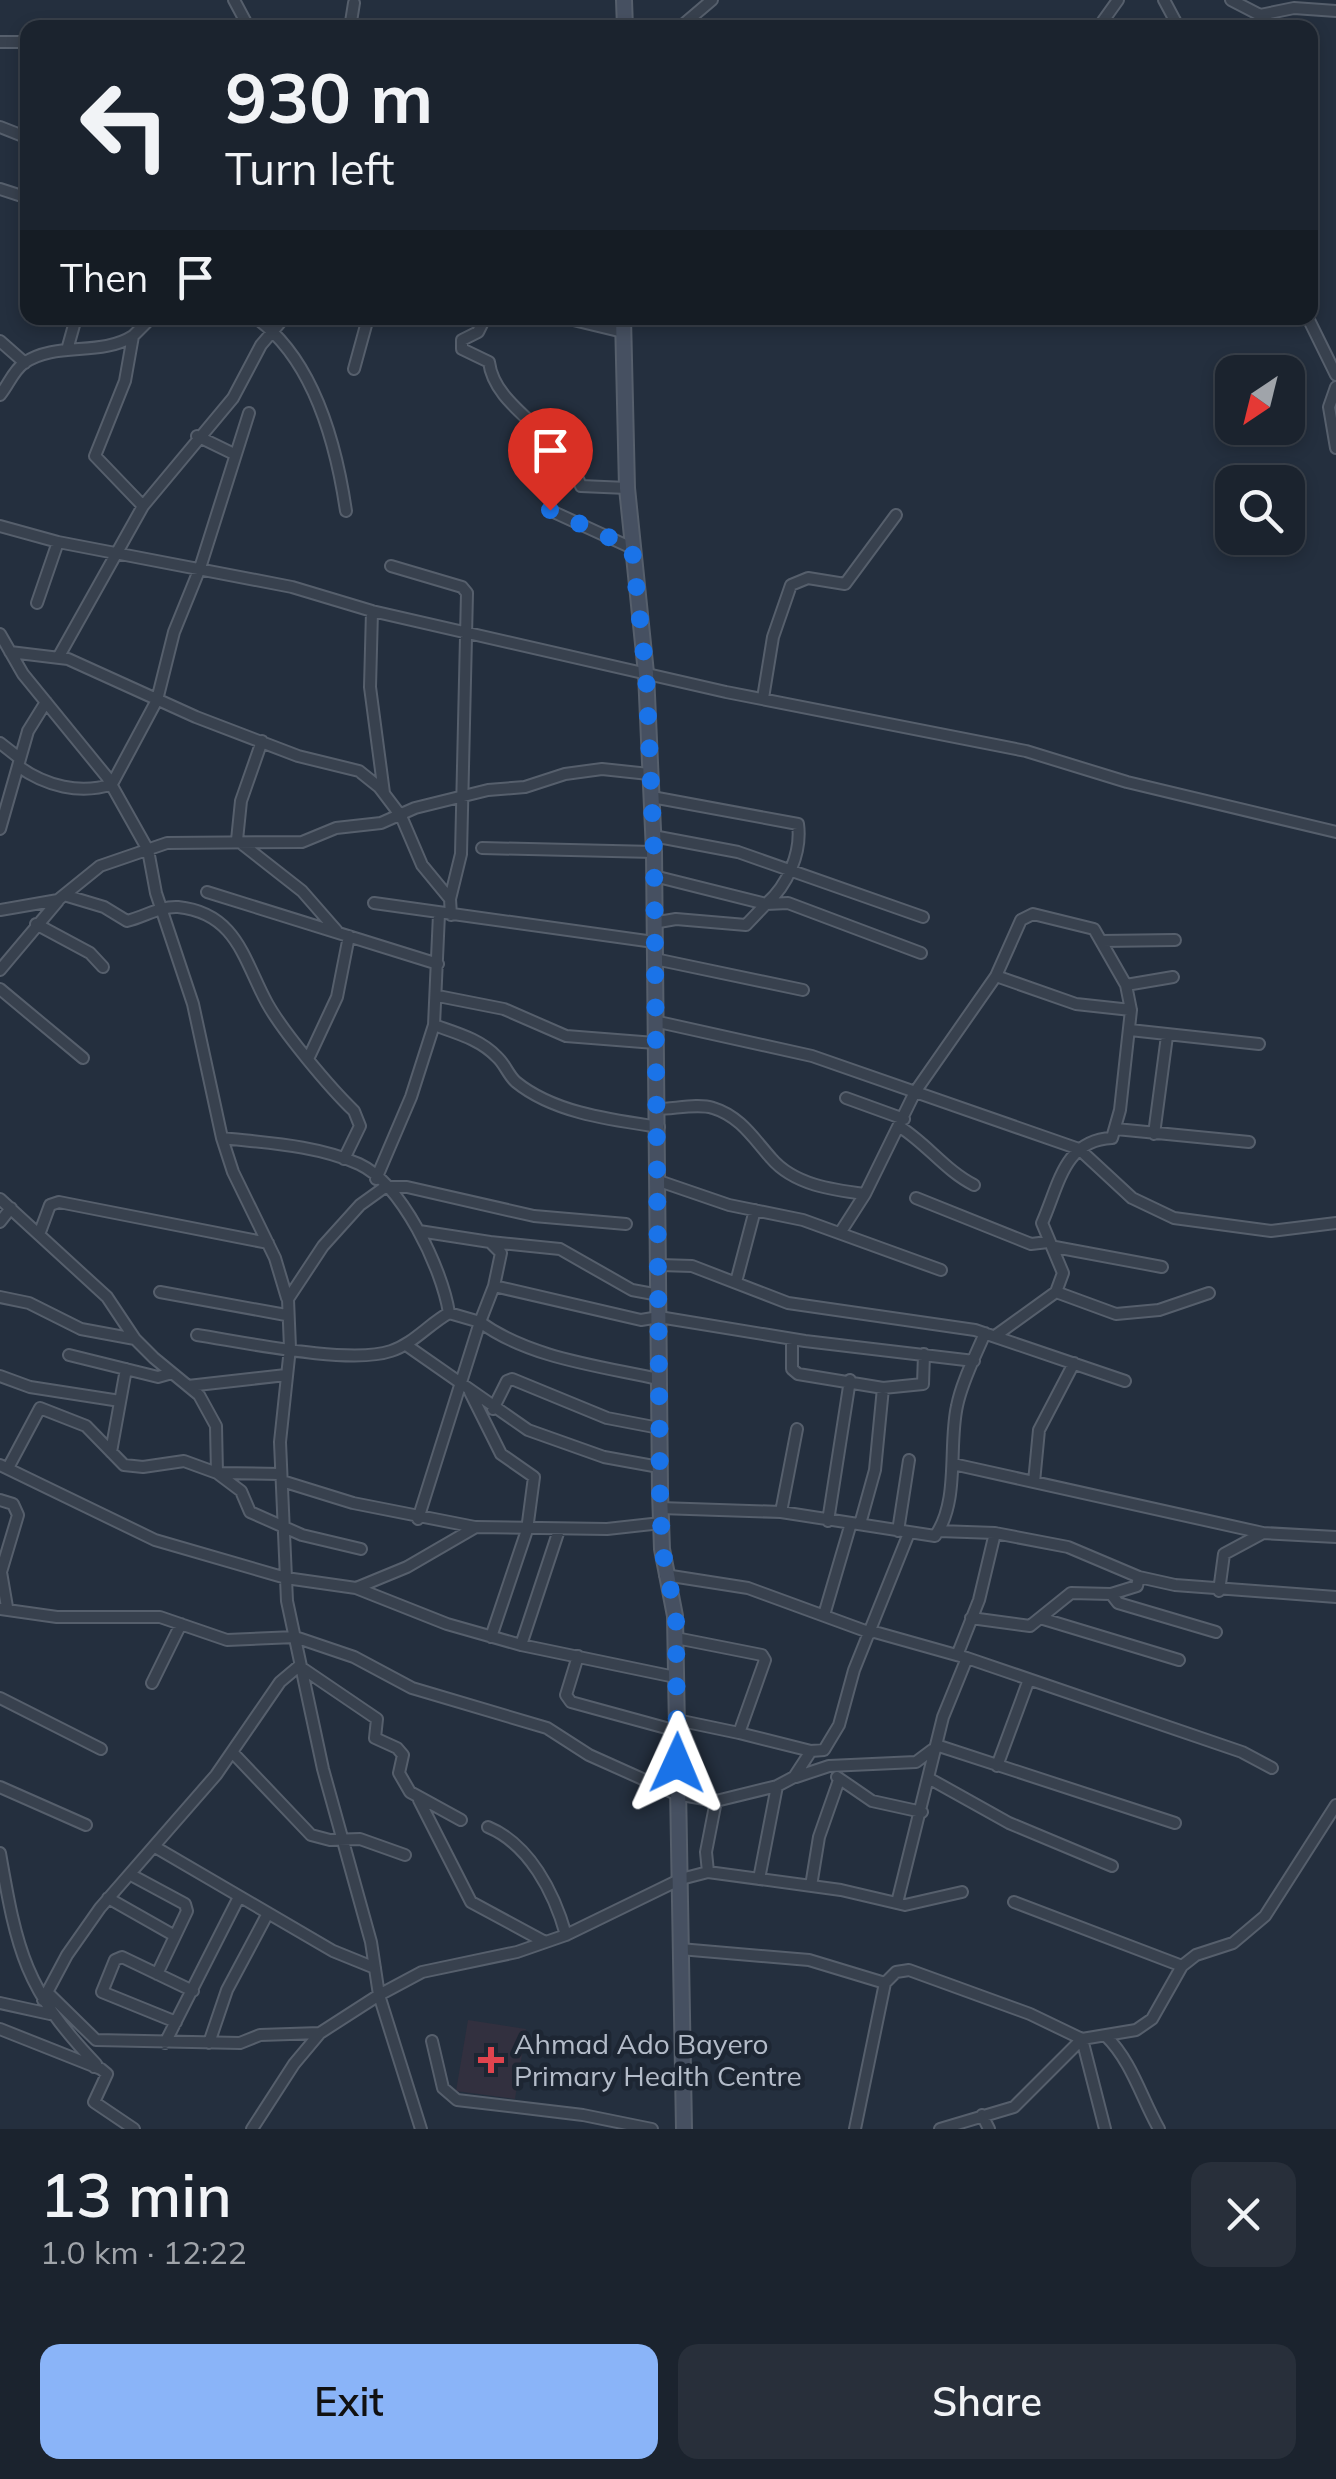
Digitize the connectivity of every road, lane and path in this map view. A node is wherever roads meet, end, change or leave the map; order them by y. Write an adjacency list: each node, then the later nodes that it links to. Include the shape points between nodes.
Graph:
1 (712, 0): 6 (street)
2 (1230, 0): 4 (street, via 1260,14)
3 (354, 3): 5 (street)
4 (1336, 11)
5 (351, 20)
6 (688, 20)
7 (74, 325): 18 (street)
8 (145, 325): 16 (street)
9 (267, 325): 15 (street)
10 (278, 325): 15 (street)
11 (366, 325): 20 (street)
12 (482, 325): 28 (street, via 462,340 462,349 488,362 498,392 558,445 581,486)
13 (623, 325): 28 (street)
14 (1311, 325): 21 (street)
15 (274, 329): 25 (street, via 233,398); 30 (street, via 316,397)
16 (133, 336): 18 (street, via 94,351); 29 (street, via 125,382 95,456)
17 (0, 341): 19 (street)
18 (67, 350): 19 (street)
19 (25, 363): 23 (street)
20 (354, 369)
21 (1336, 375)
22 (1336, 386): 26 (street, via 1329,407)
23 (0, 395)
24 (249, 413): 27 (street)
25 (198, 436): 27 (street); 29 (street)
26 (1336, 448)
27 (234, 454): 38 (street)
28 (627, 488): 35 (street)
29 (143, 506): 36 (street)
30 (346, 510)
31 (550, 510): 35 (street)
32 (896, 515): 46 (street, via 845,584 808,578 791,585)
33 (0, 526): 34 (street)
34 (58, 542): 36 (street); 39 (street)
35 (632, 548): 45 (street)
36 (118, 554): 38 (street); 44 (street)
37 (391, 566): 41 (street, via 462,587)
38 (200, 568): 40 (street); 47 (street, via 174,632)
39 (37, 603)
40 (372, 610): 41 (street); 54 (street, via 370,687)
41 (466, 631): 45 (street); 55 (street)
42 (0, 634): 43 (street)
43 (10, 652): 44 (street); 48 (street)
44 (59, 656): 47 (street)
45 (646, 673): 46 (street); 52 (street)
46 (763, 698): 59 (street, via 1026,751)
47 (158, 700): 49 (street); 53 (street)
48 (46, 702): 51 (street); 53 (street)
49 (262, 740): 54 (street, via 359,772); 60 (street, via 241,801)
50 (0, 743): 51 (street)
51 (18, 762): 53 (street, via 72,790); 58 (street)
52 (649, 774): 55 (street, via 602,768); 56 (street)
53 (112, 784): 63 (street)
54 (384, 794): 57 (street)
55 (464, 797): 57 (street); 68 (street)
56 (652, 797): 61 (street); 64 (street, via 798,824)
57 (401, 816): 60 (street, via 302,842); 68 (street, via 422,864)
58 (0, 829)
59 (1336, 832)
60 (237, 840): 63 (street); 77 (street)
61 (654, 844): 62 (street); 64 (street, via 738,852); 65 (street)
62 (482, 848)
63 (148, 850): 67 (street, via 100,866); 71 (street)
64 (790, 872): 70 (street); 74 (street)
65 (654, 876): 70 (street); 75 (street)
66 (206, 892): 77 (street)
67 (61, 897): 71 (street, via 127,921); 72 (street); 76 (street)
68 (450, 900): 73 (street)
69 (374, 902): 73 (street)
70 (766, 904): 75 (street, via 746,925); 81 (street, via 788,903)
71 (164, 907): 99 (street, via 194,910 236,939 268,1005); 108 (street)
72 (0, 910)
73 (445, 914): 80 (street); 83 (street)
74 (923, 918)
75 (653, 923): 80 (street)
76 (36, 924): 84 (street, via 90,952); 85 (street)
77 (343, 934): 83 (street); 99 (street, via 338,997)
78 (1175, 940): 79 (street)
79 (1102, 941): 86 (street, via 1094,929 1033,914 1021,920); 88 (street)
80 (654, 942): 82 (street)
81 (920, 953)
82 (655, 959): 90 (street); 93 (street)
83 (438, 964): 91 (street)
84 (103, 968)
85 (0, 970)
86 (996, 976): 92 (street, via 1076,1004); 101 (street)
87 (1173, 977): 88 (street)
88 (1126, 984): 92 (street)
89 (0, 989): 100 (street)
90 (803, 990)
91 (438, 996): 94 (street); 97 (street, via 504,1008 566,1036)
92 (1130, 1010): 95 (street)
93 (654, 1022): 97 (street); 101 (street, via 812,1056)
94 (434, 1025): 105 (street, via 476,1040 514,1080 544,1098 617,1123); 113 (street)
95 (1130, 1030): 96 (street); 106 (street)
96 (1168, 1036): 98 (street); 107 (street)
97 (654, 1043): 103 (street)
98 (1259, 1044)
99 (309, 1057): 111 (street, via 360,1126)
100 (83, 1058)
101 (916, 1092): 104 (street); 110 (street)
102 (846, 1098): 104 (street)
103 (658, 1110): 105 (street); 115 (street, via 711,1107 755,1136 794,1176 828,1190)
104 (902, 1123): 114 (street); 115 (street)
105 (660, 1127): 112 (street)
106 (1116, 1129): 107 (street); 110 (street, via 1112,1138 1090,1140)
107 (1154, 1134): 109 (street)
108 (222, 1138): 111 (street); 127 (street)
109 (1249, 1142)
110 (1079, 1149): 121 (street, via 1132,1198 1174,1218 1271,1231); 128 (street, via 1070,1155 1042,1223)
111 (344, 1159): 113 (street)
112 (659, 1180): 119 (street); 129 (street)
113 (381, 1183): 122 (street, via 534,1216); 123 (street); 139 (street, via 323,1246)
114 (974, 1186)
115 (865, 1194): 125 (street)
116 (0, 1198): 118 (street)
117 (916, 1198): 128 (street, via 1031,1244)
118 (11, 1208): 120 (street); 124 (street)
119 (756, 1210): 125 (street); 132 (street)
120 (0, 1222)
121 (1336, 1222)
122 (626, 1224)
123 (419, 1231): 126 (street); 140 (street)
124 (40, 1232): 127 (street, via 50,1205 59,1202); 146 (street, via 107,1296)
125 (840, 1234): 131 (street)
126 (490, 1242): 133 (street, via 500,1253); 137 (street, via 560,1250 632,1290)
127 (268, 1243): 139 (street)
128 (1051, 1245): 130 (street); 135 (street, via 1062,1273)
129 (660, 1265): 132 (street, via 692,1266); 137 (street)
130 (1162, 1267)
131 (941, 1270)
132 (736, 1282): 145 (street, via 788,1303)
133 (494, 1286): 142 (street, via 641,1320); 143 (street)
134 (160, 1292): 141 (street)
135 (1056, 1292): 136 (street, via 1116,1314 1159,1310); 145 (street)
136 (1209, 1293)
137 (660, 1295): 142 (street)
138 (0, 1297): 146 (street, via 29,1302 82,1329)
139 (288, 1299): 141 (street)
140 (449, 1313): 143 (street); 148 (street)
141 (286, 1315): 149 (street)
142 (659, 1317): 147 (street); 158 (street)
143 (480, 1322): 158 (street, via 556,1356); 161 (street)
144 (197, 1335): 149 (street)
145 (990, 1335): 152 (street); 153 (street)
146 (134, 1338): 155 (street)
147 (792, 1339): 150 (street); 159 (street, via 792,1369 798,1374)
148 (406, 1345): 149 (street, via 386,1353); 161 (street)
149 (290, 1348): 156 (street)
150 (924, 1354): 152 (street); 163 (street, via 923,1384)
151 (68, 1355): 154 (street)
152 (974, 1362): 171 (street, via 957,1405)
153 (1074, 1363): 160 (street); 176 (street, via 1039,1430)
154 (126, 1369): 155 (street, via 158,1377); 165 (street)
155 (172, 1372): 162 (street)
156 (286, 1375): 162 (street); 175 (street)
157 (0, 1376): 165 (street)
158 (658, 1379): 167 (street)
159 (850, 1380): 163 (street); 181 (street)
160 (1124, 1381)
161 (460, 1383): 164 (street); 180 (street)
162 (188, 1386): 174 (street, via 216,1426)
163 (883, 1388): 182 (street, via 874,1470)
164 (470, 1392): 166 (street); 185 (street, via 501,1454 534,1478)
165 (120, 1401): 169 (street)
166 (493, 1409): 167 (street, via 512,1379 607,1418); 172 (street, via 578,1449)
167 (659, 1428): 172 (street)
168 (797, 1429): 178 (street)
169 (111, 1452): 173 (street, via 86,1426 40,1408); 174 (street, via 124,1465 184,1461)
170 (909, 1460): 188 (street)
171 (953, 1464): 176 (street); 187 (street)
172 (660, 1466): 179 (street)
173 (4, 1467): 195 (street, via 155,1540)
174 (217, 1473): 175 (street); 183 (street, via 240,1491 250,1512)
175 (281, 1478): 180 (street); 183 (street)
176 (1034, 1482): 189 (street)
177 (0, 1500): 200 (street, via 13,1504 18,1515 1,1572)
178 (781, 1512): 179 (street); 181 (street)
179 (661, 1516): 186 (street); 193 (street)
180 (418, 1518): 184 (street)
181 (828, 1521): 182 (street)
182 (856, 1523): 188 (street); 201 (street)
183 (283, 1526): 192 (street); 195 (street)
184 (476, 1527): 185 (street); 196 (street)
185 (527, 1530): 186 (street); 208 (street)
186 (559, 1530): 210 (street)
187 (939, 1531): 188 (street); 190 (street)
188 (904, 1532): 205 (street)
189 (1264, 1533): 191 (street); 197 (street, via 1224,1554)
190 (996, 1534): 194 (street, via 1068,1547); 202 (street)
191 (1336, 1537)
192 (361, 1549)
193 (665, 1575): 201 (street, via 748,1588); 209 (street)
194 (1140, 1577): 197 (street); 198 (street, via 1137,1586)
195 (286, 1578): 196 (street); 207 (street)
196 (356, 1588): 208 (street)
197 (1218, 1591): 199 (street)
198 (1111, 1594): 203 (street, via 1072,1593); 206 (street, via 1118,1603)
199 (1336, 1597)
200 (4, 1608): 204 (street, via 57,1617 144,1615)
201 (824, 1614): 205 (street)
202 (971, 1618): 203 (street, via 1018,1628); 212 (street)
203 (1040, 1618): 213 (street)
204 (181, 1624): 207 (street, via 227,1640); 217 (street)
205 (871, 1632): 212 (street); 223 (street, via 839,1725 824,1750)
206 (1216, 1632)
207 (295, 1637): 214 (street); 233 (street, via 354,1657 412,1688 548,1728 589,1755)
208 (491, 1637): 210 (street)
209 (676, 1638): 215 (street); 220 (street, via 762,1655)
210 (521, 1645): 211 (street)
211 (578, 1656): 215 (street); 219 (street, via 566,1695 571,1702)
212 (962, 1656): 216 (street); 221 (street)
213 (1180, 1660)
214 (300, 1666): 224 (street, via 280,1682); 234 (street, via 377,1720 375,1738 403,1755 399,1773); 242 (street)
215 (675, 1676): 219 (street)
216 (1028, 1682): 226 (street); 227 (street, via 1242,1752)
217 (152, 1683)
218 (0, 1698): 222 (street)
219 (677, 1726): 220 (street); 233 (street)
220 (740, 1733): 223 (street)
221 (936, 1745): 225 (street, via 916,1762); 226 (street); 230 (street)
222 (101, 1748)
223 (812, 1751): 228 (street)
224 (234, 1754): 242 (street, via 311,1835); 243 (street)
225 (829, 1766): 228 (street); 229 (street)
226 (998, 1766): 240 (street)
227 (1272, 1768)
228 (794, 1777): 232 (street)
229 (839, 1780): 237 (street, via 872,1801); 252 (street)
230 (930, 1780): 237 (street); 246 (street, via 1009,1823)
231 (0, 1786): 239 (street)
232 (776, 1786): 235 (street); 251 (street)
233 (676, 1794): 235 (street); 250 (street)
234 (416, 1796): 238 (street); 262 (street, via 472,1902)
235 (716, 1801): 248 (street)
236 (1336, 1805): 264 (street, via 1252,1930)
237 (922, 1812): 257 (street)
238 (461, 1820)
239 (86, 1824)
240 (1175, 1824)
241 (488, 1827): 260 (street, via 522,1847 558,1905)
242 (342, 1841): 245 (street, via 360,1839); 265 (street)
243 (155, 1846): 249 (street); 254 (street)
244 (0, 1853): 247 (street)
245 (404, 1855)
246 (1112, 1866)
247 (2, 1870): 259 (street)
248 (708, 1872): 250 (street); 251 (street)
249 (133, 1876): 255 (street); 261 (street, via 185,1904)
250 (682, 1879): 260 (street); 263 (street)
251 (760, 1880): 252 (street)
252 (811, 1886): 257 (street)
253 (962, 1892): 257 (street)
254 (240, 1897): 258 (street); 268 (street)
255 (108, 1898): 261 (street); 270 (street)
256 (1014, 1902): 264 (street)
257 (897, 1904)
258 (268, 1913): 265 (street); 280 (street, via 227,1990)
259 (5, 1920): 270 (street)
260 (566, 1934): 262 (street)
261 (175, 1936): 266 (street)
262 (544, 1942): 269 (street, via 422,1972)
263 (680, 1950): 267 (street, via 809,1960); 287 (street)
264 (1182, 1966): 276 (street, via 1152,2020)
265 (375, 1968): 269 (street)
266 (158, 1974): 268 (street); 273 (street, via 122,1956 102,1992)
267 (885, 1983): 277 (street, via 909,1970); 288 (street)
268 (193, 1991): 273 (street)
269 (379, 1995): 275 (street); 285 (street)
270 (45, 1997): 272 (street); 279 (street, via 96,2040)
271 (0, 2003): 272 (street)
272 (50, 2014): 281 (street)
273 (176, 2022): 279 (street)
274 (0, 2029): 281 (street)
275 (320, 2032): 280 (street); 284 (street)
276 (1106, 2036): 277 (street); 292 (street, via 1126,2057)
277 (1082, 2040): 282 (street, via 1023,2100); 291 (street)
278 (432, 2041): 286 (street, via 444,2088 457,2100)
279 (165, 2042): 280 (street)
280 (209, 2044)
281 (94, 2067): 283 (street, via 107,2074 94,2102)
282 (982, 2115): 289 (street); 290 (street)
283 (134, 2129)
284 (252, 2129)
285 (421, 2129)
286 (652, 2129)
287 (684, 2129)
288 (855, 2129)
289 (940, 2129)
290 (988, 2129)
291 (1104, 2129)
292 (1159, 2129)

